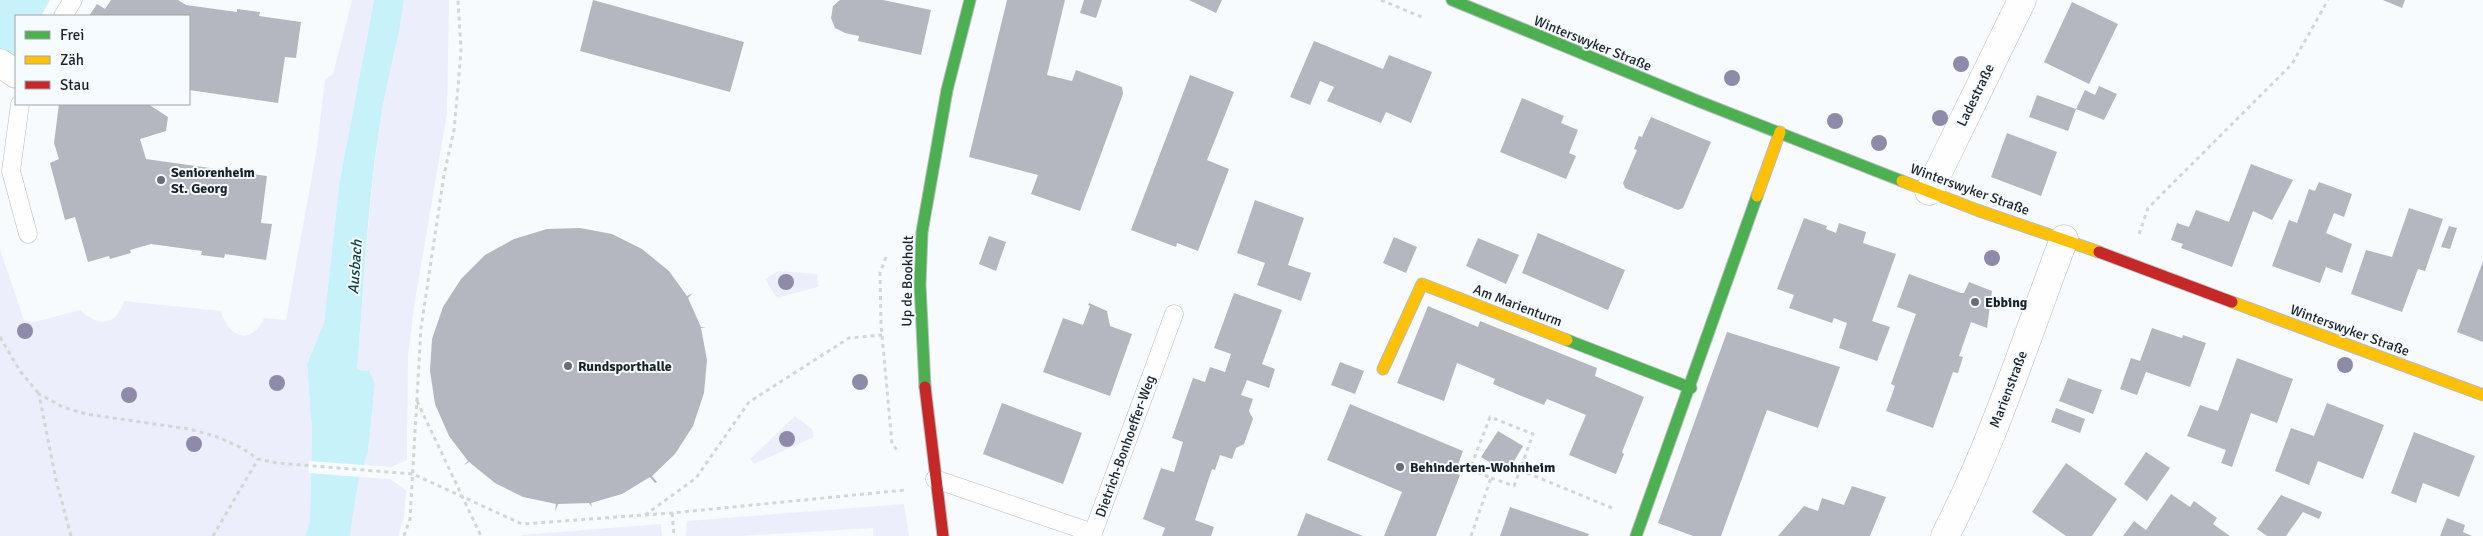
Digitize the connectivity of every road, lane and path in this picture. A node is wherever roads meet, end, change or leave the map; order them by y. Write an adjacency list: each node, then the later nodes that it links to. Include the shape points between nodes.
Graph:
1 (73, 0): 7 (lane)
2 (458, 0): 21 (path, via 461,50 454,130 421,328)
3 (970, 0): 26 (street, Up de Bookholt, via 941,116 920,246 921,336)
4 (1452, 0): 9 (street, Winterswyker Straße)
5 (2022, 0): 10 (street, Ladestraße)
6 (2328, 0): 13 (path, via 2292,64 2148,208)
7 (64, 15)
8 (20, 105): 11 (lane, via 11,172)
9 (1780, 132): 10 (street, Winterswyker Straße); 18 (street)
10 (1929, 191): 12 (street, Winterswyker Straße)
11 (28, 234)
12 (2064, 238): 20 (street, Winterswyker Straße); 39 (street, Marienstraße, via 1966,496)
13 (2137, 238)
14 (1174, 314): 26 (lane, Dietrich-Bonhoeffer-Weg, via 1093,533)
15 (882, 335): 29 (path, via 849,338 749,402 696,478)
16 (0, 337): 19 (path, via 20,371)
17 (1383, 369): 18 (street, Am Marienturm, via 1422,284)
18 (1690, 388): 30 (street)
19 (39, 394): 22 (path, via 63,407 86,414 181,427 215,436); 31 (path, via 56,480)
20 (2483, 394)
21 (417, 401): 24 (path); 27 (path)
22 (258, 459): 24 (path); 32 (path)
23 (1520, 470): 25 (path, via 1514,486); 25 (path, via 1533,434 1490,417 1470,470); 30 (path)
24 (413, 474): 27 (path); 33 (path, via 410,519)
25 (1491, 478): 37 (path)
26 (935, 479): 28 (path, via 911,489); 36 (street, Up de Bookholt)
27 (465, 499): 29 (path, via 522,524); 34 (path)
28 (672, 513): 29 (path); 35 (path)
29 (644, 516)
30 (1642, 520): 38 (street)
31 (72, 536)
32 (213, 536)
33 (404, 536)
34 (481, 536)
35 (674, 536)
36 (943, 536)
37 (1471, 536)
38 (1636, 536)
39 (1945, 536)

